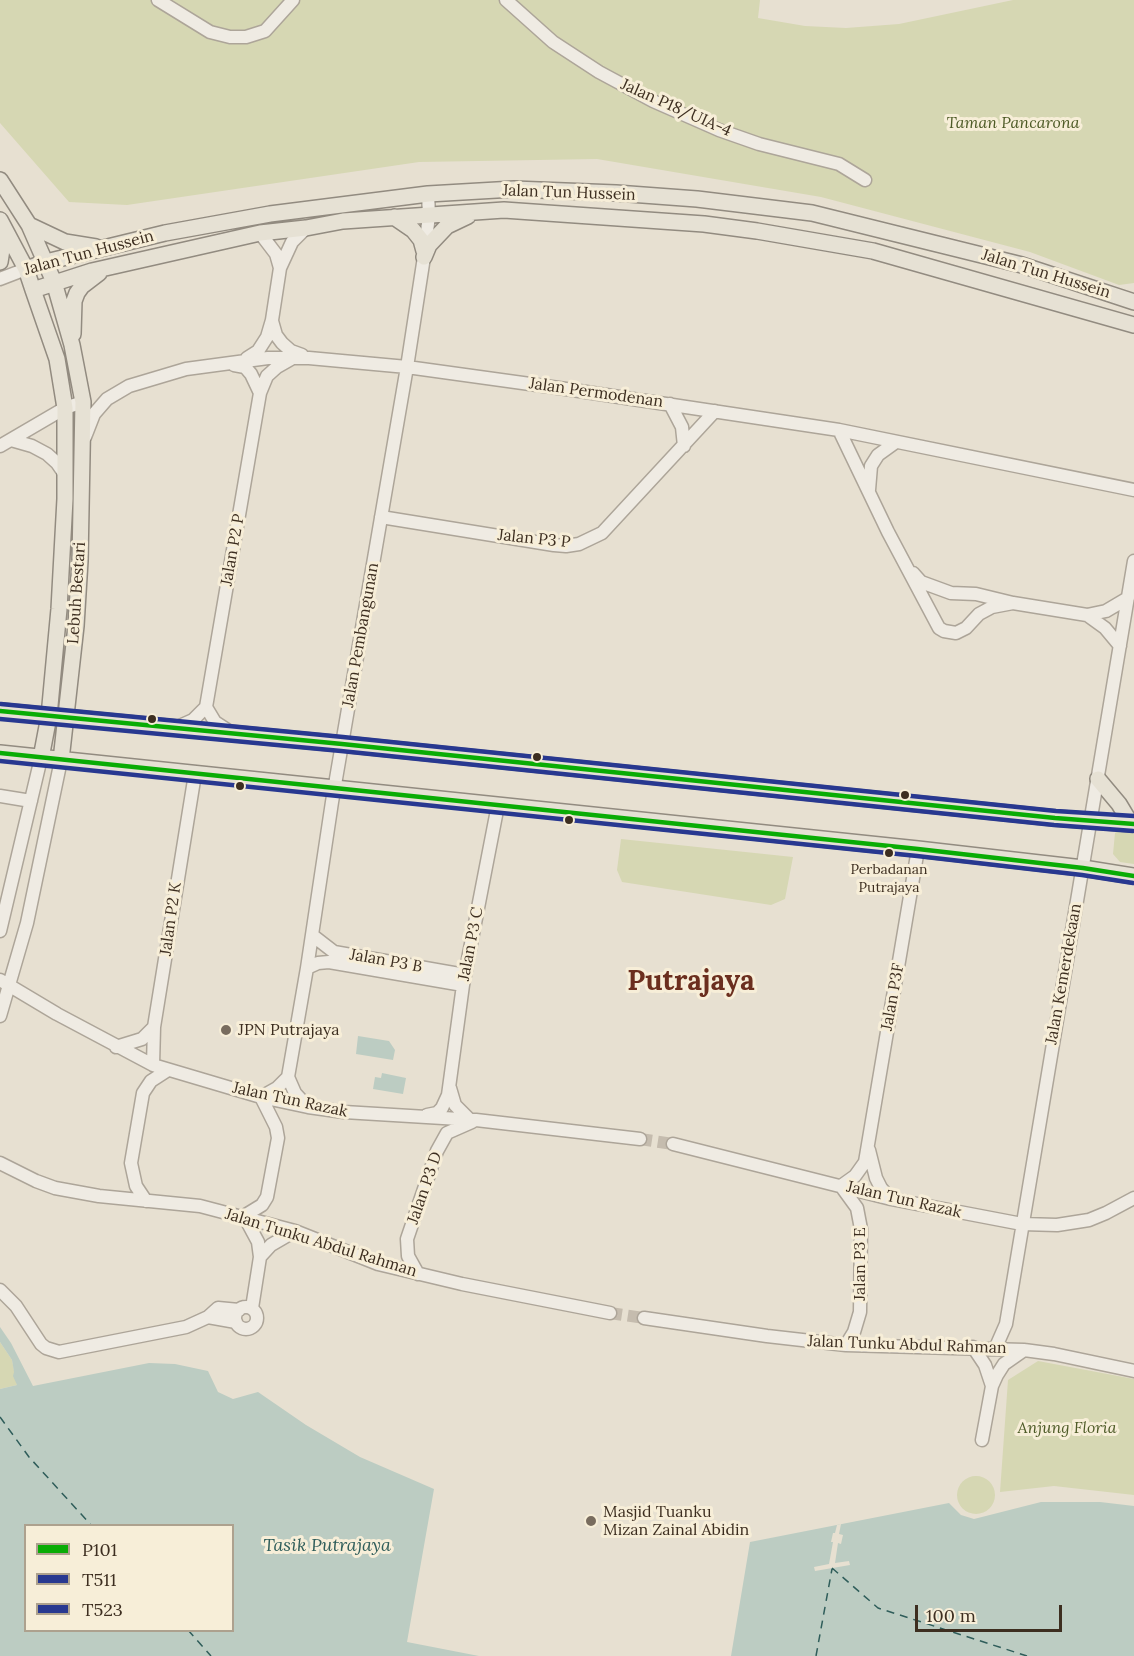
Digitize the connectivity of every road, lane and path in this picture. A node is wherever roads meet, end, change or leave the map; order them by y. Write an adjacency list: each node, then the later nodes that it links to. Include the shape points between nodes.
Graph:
1 (158, 0): 2 (street, via 210,32 230,37 265,31)
2 (293, 0)
3 (506, 0): 5 (street, Jalan P18/UIA-4, via 553,42 653,101 759,144 839,164)
4 (0, 180): 11 (main road, Lebuh Bestari)
5 (865, 180)
6 (428, 194): 8 (street, Jalan Pembangunan); 14 (main road, Jalan Tun Hussein, via 270,214); 24 (main road, Jalan Tun Hussein, via 514,189 616,193 812,213 1022,265)
7 (504, 210): 8 (main road, Jalan Tun Hussein); 15 (main road, via 467,216 447,226); 26 (main road, Jalan Tun Hussein, via 704,224 873,250)
8 (429, 216): 9 (main road, Jalan Tun Hussein); 15 (street, Jalan Pembangunan)
9 (394, 217): 12 (main road, Jalan Tun Hussein); 15 (main road, via 413,230 421,240)
10 (1, 222): 16 (main road); 20 (main road, Lebuh Bestari)
11 (29, 225): 14 (main road, via 65,242); 17 (main road, Lebuh Bestari)
12 (306, 228): 13 (main road, Jalan Tun Hussein); 19 (street, via 292,242)
13 (260, 233): 18 (main road, Jalan Tun Hussein); 19 (street, via 276,254)
14 (102, 248): 17 (main road, Jalan Tun Hussein)
15 (424, 254): 31 (street, Jalan Pembangunan)
16 (0, 262)
17 (46, 262): 20 (main road, Jalan Tun Hussein); 22 (main road, Lebuh Bestari)
18 (125, 264): 22 (main road, Jalan Tun Hussein); 27 (main road, via 99,273 77,293)
19 (280, 268): 25 (street)
20 (26, 269): 21 (street, Jalan Tun Hussein); 23 (main road, Lebuh Bestari)
21 (0, 279)
22 (54, 282): 23 (main road, Jalan Tun Hussein); 27 (main road, Lebuh Bestari)
23 (33, 290): 35 (main road, Lebuh Bestari, via 57,359)
24 (1134, 302)
25 (272, 320): 29 (street, via 282,343); 30 (street, via 258,351)
26 (1134, 325)
27 (72, 345): 33 (main road, Lebuh Bestari)
28 (294, 357): 29 (street, Jalan Permodenan); 30 (street, Jalan Permodenan); 32 (street, Jalan P2 P, via 267,376)
29 (309, 357): 31 (street, Jalan Permodenan)
30 (236, 363): 32 (street, via 251,374); 38 (street, Jalan Permodenan, via 186,369 129,386 107,399 94,414)
31 (407, 367): 34 (street, Jalan Permodenan); 45 (street, Jalan Pembangunan)
32 (260, 393): 55 (street, Jalan P2 P)
33 (83, 402): 35 (street); 38 (main road, Lebuh Bestari)
34 (670, 404): 36 (street, Jalan Permodenan); 41 (street, via 682,427)
35 (65, 408): 40 (street); 42 (main road, Lebuh Bestari)
36 (715, 411): 37 (street, Jalan Permodenan); 41 (street, Jalan P3 P)
37 (839, 430): 39 (street, Jalan Permodenan); 44 (street)
38 (83, 441): 58 (main road, Lebuh Bestari, via 79,572)
39 (896, 442): 43 (street, Jalan Permodenan); 44 (street, via 878,455 871,466)
40 (6, 443): 42 (street, via 32,446 47,454)
41 (684, 446): 45 (street, Jalan P3 P, via 602,533 579,544 554,545)
42 (66, 476): 57 (main road, Lebuh Bestari)
43 (1134, 490)
44 (869, 491): 47 (street)
45 (381, 517): 61 (street, Jalan Pembangunan)
46 (1134, 561): 49 (street, Jalan Kemerdekaan)
47 (909, 567): 48 (street, via 921,582); 52 (street)
48 (955, 594): 50 (street, via 976,594); 52 (street, via 936,601); 53 (street, via 972,607)
49 (1128, 598): 51 (street, via 1106,611); 54 (street, Jalan Kemerdekaan)
50 (1013, 603): 51 (street); 53 (street, via 979,614)
51 (1087, 615): 54 (street)
52 (933, 618): 53 (street, via 939,628 950,633 962,631)
53 (969, 624)
54 (1120, 646): 66 (street, Jalan Kemerdekaan)
55 (206, 706): 59 (street, via 193,720); 60 (street, via 215,722)
56 (0, 711): 57 (main road)
57 (49, 716): 58 (main road); 63 (main road, Lebuh Bestari)
58 (67, 718): 59 (main road); 64 (main road, Lebuh Bestari)
59 (174, 728): 60 (main road)
60 (234, 734): 61 (main road)
61 (342, 744): 67 (street, Jalan Pembangunan); 71 (main road)
62 (0, 753): 63 (main road)
63 (41, 758): 64 (main road); 69 (street, Lebuh Bestari)
64 (61, 760): 65 (main road); 80 (street, Lebuh Bestari, via 27,923)
65 (195, 774): 67 (main road); 82 (street, Jalan P2 K)
66 (1098, 779): 71 (street, Jalan Kemerdekaan); 72 (main road)
67 (334, 787): 70 (main road); 77 (street, Jalan Pembangunan)
68 (0, 796): 69 (street)
69 (31, 801): 76 (street, Lebuh Bestari)
70 (498, 805): 73 (main road); 79 (street, Jalan P3 C)
71 (1089, 821): 72 (main road); 74 (street, Jalan Kemerdekaan)
72 (1133, 824)
73 (918, 849): 74 (main road); 94 (street, Jalan P3F)
74 (1083, 868): 75 (main road); 101 (street, Jalan Kemerdekaan)
75 (1134, 876)
76 (0, 931)
77 (312, 935): 78 (street, Jalan Pembangunan); 79 (street, Jalan P3 B, via 334,952)
78 (307, 968): 79 (street, Jalan P3 B, via 329,962); 86 (street, Jalan Pembangunan)
79 (464, 980): 87 (street, Jalan P3 C)
80 (5, 983): 81 (street, Lebuh Bestari); 83 (street, Jalan Tun Razak)
81 (0, 1016)
82 (154, 1028): 83 (street, via 142,1039); 84 (street, Jalan P2 K)
83 (116, 1047): 84 (street, Jalan Tun Razak)
84 (153, 1065): 85 (street, Jalan Tun Razak)
85 (168, 1071): 88 (street, Jalan Tun Razak); 99 (street, via 151,1081 143,1093 131,1163 136,1186)
86 (288, 1077): 88 (street); 89 (street, via 295,1093)
87 (450, 1084): 90 (street, Jalan P3 C, via 437,1113); 91 (street, Jalan P3 C, via 455,1105)
88 (261, 1096): 89 (street, Jalan Tun Razak); 100 (street, via 278,1138 267,1197)
89 (308, 1107): 90 (street, Jalan Tun Razak)
90 (417, 1117): 91 (street, Jalan Tun Razak)
91 (473, 1120): 92 (street, Jalan Tun Razak); 104 (street, Jalan P3 D, via 447,1134 437,1151 408,1239 408,1256)
92 (640, 1139)
93 (673, 1144): 96 (street, Jalan Tun Razak)
94 (868, 1146): 96 (street, Jalan P3F, via 862,1169); 98 (street, Jalan P3F, via 876,1178)
95 (0, 1163): 99 (street, Jalan Tunku Abdul Rahman, via 55,1188)
96 (841, 1186): 98 (street, Jalan Tun Razak); 111 (street, Jalan P3 E, via 857,1208 861,1229 860,1312)
97 (1134, 1198): 101 (street, Jalan Tun Razak, via 1089,1220 1047,1226)
98 (891, 1199): 101 (street, Jalan Tun Razak)
99 (146, 1201): 100 (street, Jalan Tunku Abdul Rahman, via 200,1206)
100 (244, 1216): 102 (street, Jalan Tunku Abdul Rahman); 103 (street, via 258,1242)
101 (1022, 1224): 113 (street, Jalan Kemerdekaan, via 1006,1324)
102 (295, 1231): 103 (street); 104 (street, Jalan Tunku Abdul Rahman, via 358,1257)
103 (260, 1257): 106 (street)
104 (418, 1274): 107 (street, Jalan Tunku Abdul Rahman)
105 (0, 1290): 108 (street, via 16,1306 37,1339 46,1348 59,1352 186,1327)
106 (245, 1309): 108 (street, via 218,1308); 110 (street, via 235,1318); 110 (street, via 257,1315 256,1324 243,1328)
107 (610, 1313)
108 (208, 1317): 110 (street)
109 (644, 1318): 111 (street, Jalan Tunku Abdul Rahman)
110 (236, 1323)
111 (846, 1345): 112 (street, Jalan Tunku Abdul Rahman)
112 (973, 1347): 113 (street, Jalan Tunku Abdul Rahman); 116 (street, via 986,1365)
113 (995, 1349): 114 (street, Jalan Tunku Abdul Rahman)
114 (1024, 1350): 115 (street, Jalan Tunku Abdul Rahman); 116 (street, via 1002,1366)
115 (1134, 1371)
116 (992, 1386): 117 (street)
117 (982, 1440)

